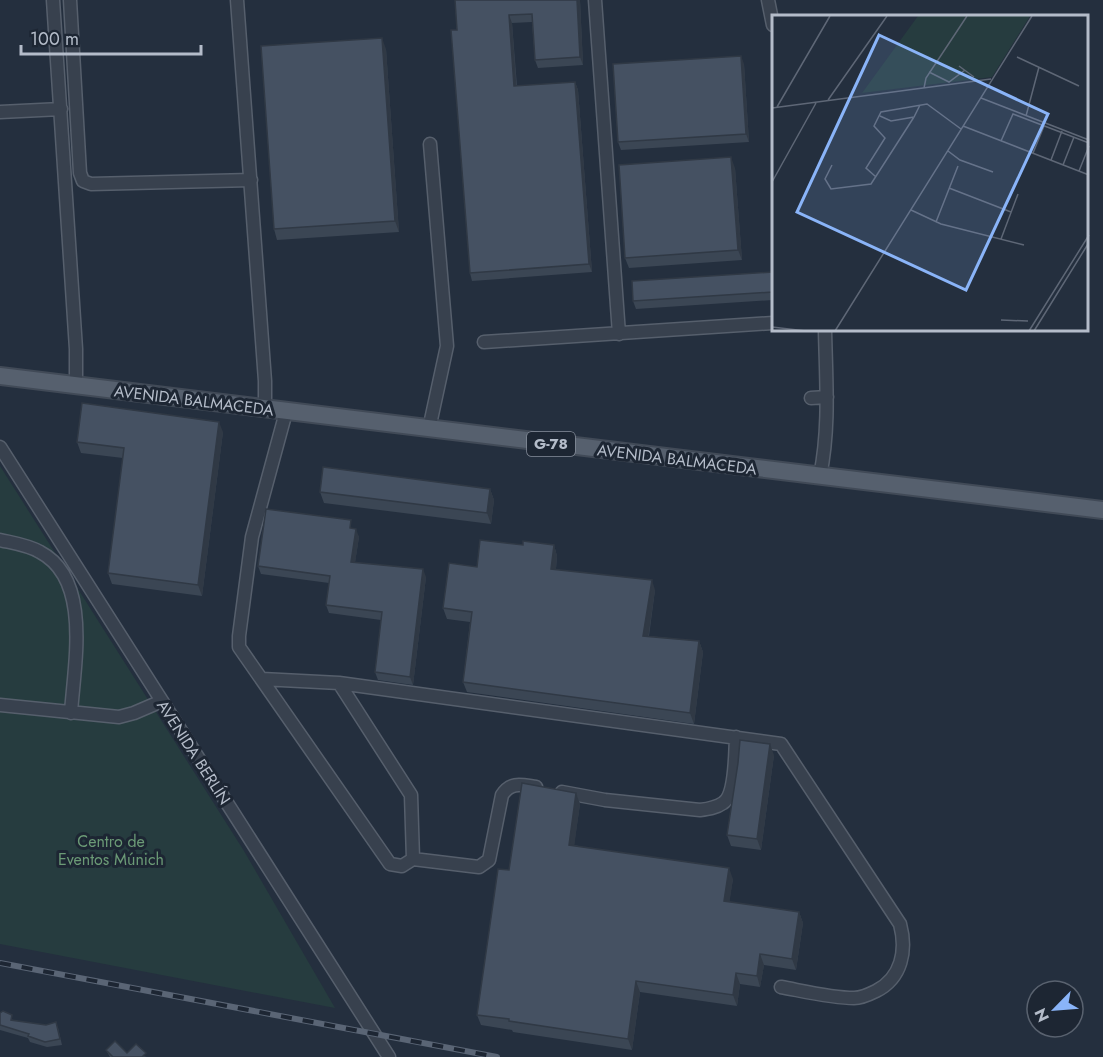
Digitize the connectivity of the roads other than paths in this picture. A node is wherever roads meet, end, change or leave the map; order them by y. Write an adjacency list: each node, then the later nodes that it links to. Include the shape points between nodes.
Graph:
1 (53, 0): 7 (street)
2 (70, 0): 10 (street, via 83,181 91,184)
3 (237, 0): 10 (street)
4 (595, 0): 13 (street)
5 (768, 0): 6 (street)
6 (772, 20)
7 (61, 109): 8 (street); 16 (street)
8 (0, 112)
9 (430, 144): 21 (street, via 447,346)
10 (250, 180): 19 (street)
11 (772, 323): 13 (street)
12 (825, 332): 17 (street)
13 (618, 334): 14 (street)
14 (484, 342)
15 (0, 376): 16 (main road, AVENIDA BALMACEDA / G-78)
16 (76, 385): 19 (main road, AVENIDA BALMACEDA / G-78)
17 (827, 397): 18 (street); 24 (street, via 826,446)
18 (812, 398)
19 (265, 409): 20 (main road, AVENIDA BALMACEDA / G-78)
20 (286, 412): 21 (main road, AVENIDA BALMACEDA / G-78); 27 (street, via 252,537 239,636 239,647)
21 (429, 429): 24 (main road, AVENIDA BALMACEDA / G-78)
22 (0, 447): 23 (street, AVENIDA BERLÍN)
23 (4, 462): 29 (street, AVENIDA BERLÍN)
24 (820, 476): 25 (main road, AVENIDA BALMACEDA / G-78)
25 (1103, 510)
26 (0, 540): 31 (street, via 41,552 62,572 70,588 76,616)
27 (262, 679): 28 (street); 33 (street, via 390,864 402,866)
28 (339, 683): 32 (street); 33 (street, via 411,795)
29 (162, 701): 31 (street, via 119,717); 35 (street, AVENIDA BERLÍN)
30 (0, 705): 31 (street)
31 (71, 713)
32 (736, 738): 33 (street, via 731,792 726,802 714,808 700,810 605,800 516,784 502,795 489,860 479,867); 34 (street, via 781,744 900,924 904,939 903,955 892,980 856,999)
33 (413, 859)
34 (781, 987)
35 (389, 1057)

